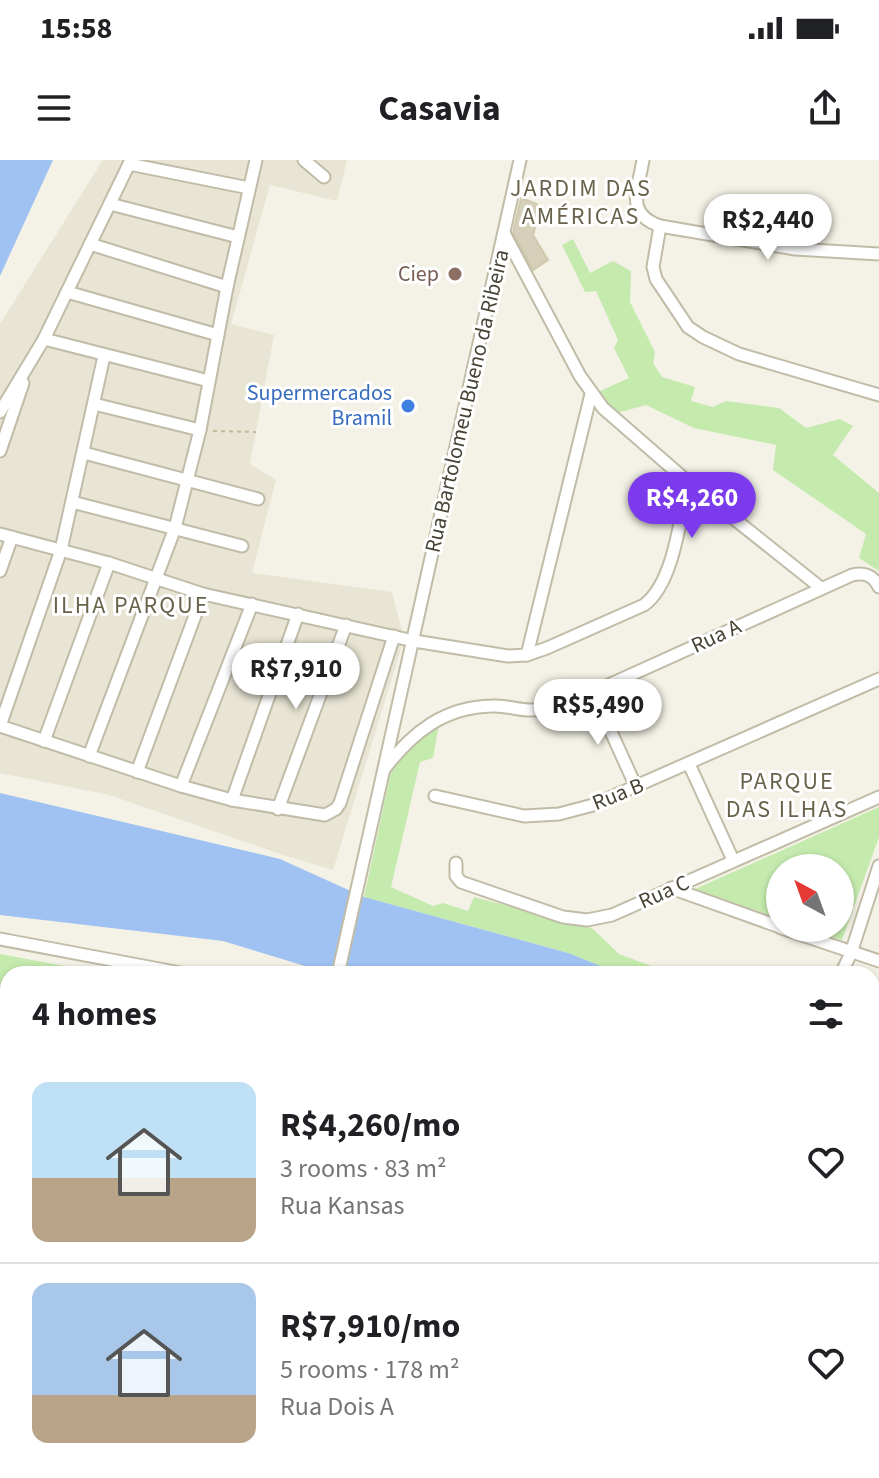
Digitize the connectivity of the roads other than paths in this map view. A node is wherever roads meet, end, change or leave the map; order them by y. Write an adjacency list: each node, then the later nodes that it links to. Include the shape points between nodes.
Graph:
1 (256, 160): 7 (street)
2 (304, 160): 6 (street)
3 (520, 160): 10 (street, Rua Bartolomeu Bueno da Ribeira)
4 (643, 160): 9 (street, via 638,214)
5 (130, 162): 7 (street); 8 (street)
6 (324, 177)
7 (249, 188): 11 (street)
8 (110, 204): 11 (street); 12 (street)
9 (660, 226): 13 (street, via 795,249); 22 (street, via 656,279 688,327 739,354)
10 (504, 233): 21 (street); 46 (street, Rua Bartolomeu Bueno da Ribeira)
11 (238, 237): 14 (street)
12 (90, 244): 14 (street); 15 (street)
13 (879, 254)
14 (227, 287): 16 (street)
15 (67, 292): 16 (street); 17 (street)
16 (218, 335): 20 (street)
17 (44, 339): 18 (street); 19 (street)
18 (104, 356): 20 (street); 23 (street)
19 (28, 367): 24 (street); 26 (street)
20 (209, 381): 25 (street)
21 (591, 394): 29 (street); 47 (street)
22 (879, 395)
23 (94, 404): 25 (street); 27 (street)
24 (0, 412)
25 (200, 430): 28 (street)
26 (0, 451)
27 (84, 453): 28 (street); 31 (street)
28 (188, 481): 30 (street); 32 (street)
29 (688, 482): 40 (street); 47 (street, via 667,573 655,597)
30 (258, 499)
31 (72, 502): 32 (street); 35 (street)
32 (175, 528): 34 (street); 38 (street)
33 (6, 536): 35 (street); 37 (street)
34 (242, 546)
35 (61, 550): 36 (street); 50 (street)
36 (109, 563): 38 (street); 51 (street)
37 (0, 571)
38 (158, 579): 41 (street); 52 (street)
39 (879, 587): 40 (street, Rua A, via 862,572)
40 (821, 588): 49 (street, Rua A)
41 (203, 594): 42 (street); 54 (street)
42 (252, 604): 43 (street); 56 (street)
43 (298, 614): 44 (street); 60 (street)
44 (346, 625): 45 (street); 61 (street)
45 (394, 636): 46 (street); 61 (street, via 336,809 325,815)
46 (414, 641): 47 (street); 55 (street, Rua Bartolomeu Bueno da Ribeira)
47 (527, 655)
48 (879, 679): 53 (street, Rua B)
49 (593, 692): 55 (street, Rua A, via 531,711 464,708 419,730); 57 (street)
50 (0, 726): 51 (street)
51 (44, 741): 52 (street)
52 (89, 756): 54 (street)
53 (689, 764): 57 (street, Rua B); 62 (street)
54 (137, 772): 56 (street)
55 (382, 772): 72 (street, Rua Bartolomeu Bueno da Ribeira)
56 (181, 786): 60 (street)
57 (636, 787): 58 (street, Rua B, via 559,814 524,816)
58 (435, 796)
59 (879, 797): 62 (street, Rua C)
60 (232, 800): 61 (street)
61 (278, 809)
62 (733, 860): 65 (street, Rua C)
63 (456, 863): 65 (street, Rua C, via 461,882 563,917 587,920 612,915)
64 (879, 866): 69 (street)
65 (671, 888): 66 (street)
66 (766, 923)
67 (0, 939): 71 (street)
68 (820, 942): 69 (street)
69 (851, 953): 70 (street); 73 (street)
70 (879, 961)
71 (115, 966)
72 (340, 966)
73 (845, 966)

